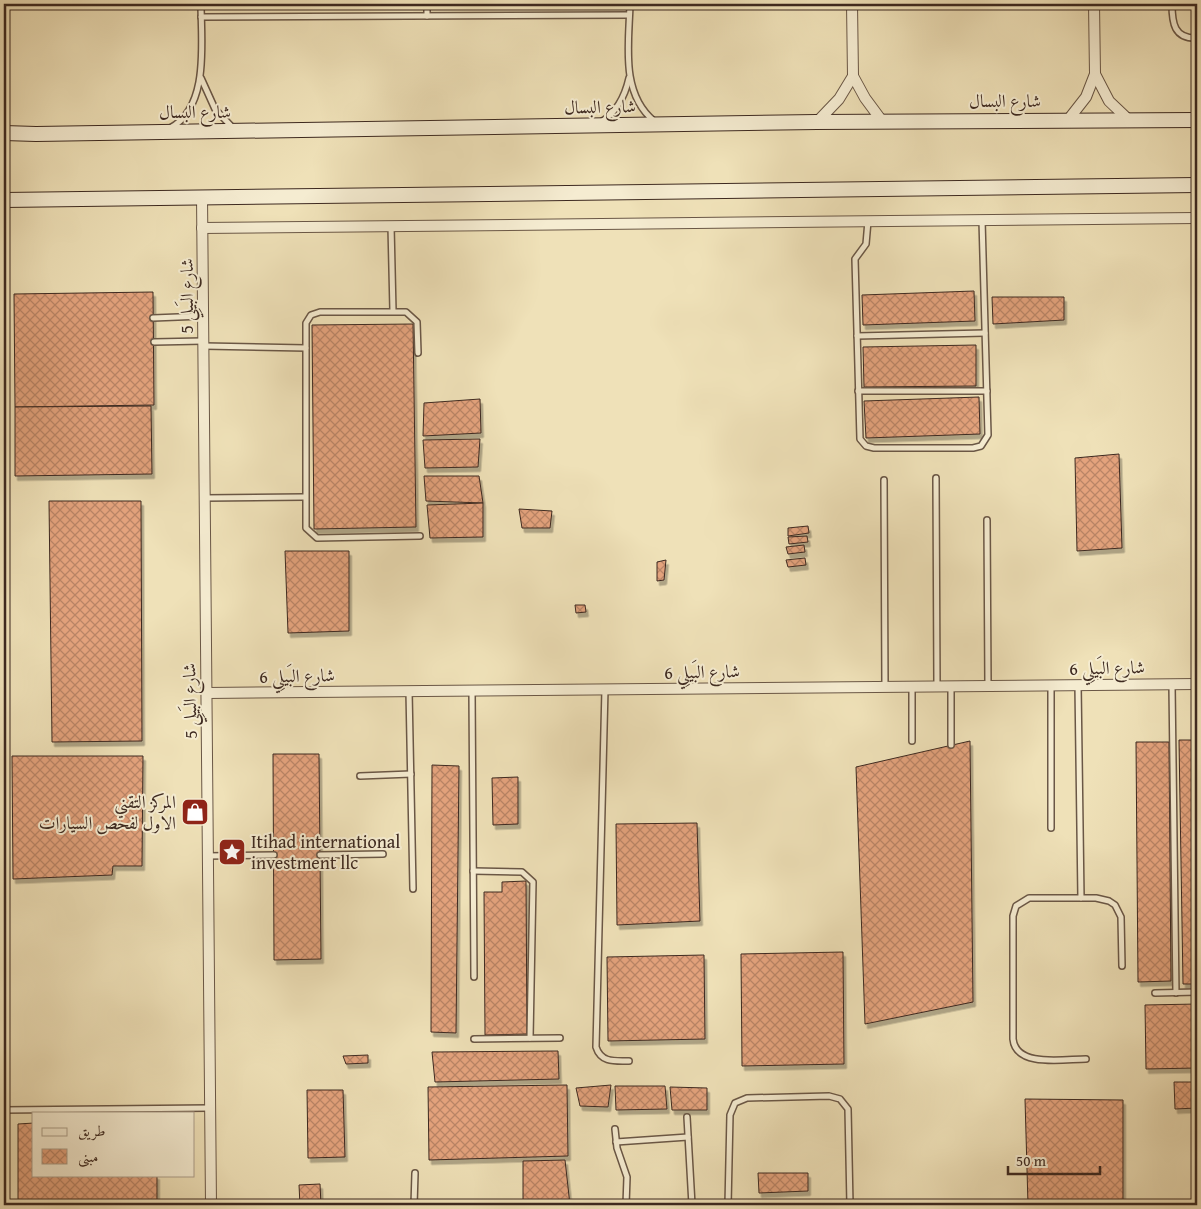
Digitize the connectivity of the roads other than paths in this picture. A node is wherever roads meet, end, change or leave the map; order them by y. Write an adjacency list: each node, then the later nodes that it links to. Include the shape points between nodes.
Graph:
1 (201, 4): 9 (lane)
2 (427, 4): 8 (lane)
3 (630, 4): 7 (lane)
4 (852, 4): 13 (street)
5 (1094, 4): 12 (street)
6 (1172, 4): 10 (lane, via 1175,30 1186,37)
7 (629, 15): 8 (lane); 11 (lane)
8 (427, 16): 9 (lane)
9 (201, 17): 14 (lane)
10 (1197, 38)
11 (630, 72): 20 (lane, via 631,88 638,103); 21 (lane, via 618,106)
12 (1095, 74): 15 (street, via 1086,97); 16 (street, via 1110,101)
13 (853, 76): 18 (street); 19 (street)
14 (201, 77): 22 (lane, via 188,110); 23 (lane, via 215,109)
15 (1068, 120): 16 (street, شارع البسال); 18 (street, شارع البسال)
16 (1129, 120): 17 (street, شارع البسال)
17 (1197, 120)
18 (882, 121): 19 (street, شارع البسال)
19 (817, 122): 20 (street, شارع البسال)
20 (658, 124): 21 (street, شارع البسال)
21 (597, 125): 23 (street, شارع البسال)
22 (163, 131): 23 (street, شارع البسال); 24 (street, شارع البسال)
23 (237, 131)
24 (4, 133)
25 (1197, 185): 26 (street)
26 (202, 196): 27 (street); 32 (street, شارع البَيلِي 5)
27 (4, 200)
28 (1197, 218): 29 (street)
29 (982, 220): 30 (street); 36 (lane)
30 (868, 221): 31 (street); 37 (lane, via 866,244 855,259)
31 (391, 226): 32 (street); 33 (lane)
32 (202, 228): 34 (street, شارع البَيلِي 5)
33 (394, 311): 40 (lane, via 315,313 306,323); 41 (lane, via 415,317)
34 (203, 316): 35 (lane); 39 (street, شارع البَيلِي 5)
35 (154, 318)
36 (985, 334): 37 (lane); 43 (lane)
37 (857, 336): 42 (lane)
38 (154, 342): 39 (lane)
39 (203, 343): 40 (lane); 47 (street, شارع البَيلِي 5)
40 (306, 348): 46 (lane)
41 (418, 353)
42 (858, 391): 43 (lane); 43 (lane, via 860,439 866,446 874,448 981,446 988,435)
43 (987, 391)
44 (936, 478): 55 (lane)
45 (884, 480): 58 (lane)
46 (304, 497): 47 (lane); 49 (lane, via 306,528 317,538)
47 (205, 498): 62 (street, شارع البَيلِي 5)
48 (987, 520): 57 (lane)
49 (420, 536)
50 (1172, 684): 51 (street, شارع البَيلِي 6); 53 (street, شارع البَيلِي 6); 78 (lane)
51 (1197, 684)
52 (1050, 685): 53 (street, شارع البَيلِي 6); 57 (street, شارع البَيلِي 6); 67 (lane)
53 (1078, 685): 74 (lane)
54 (912, 686): 55 (street, شارع البَيلِي 6); 58 (street, شارع البَيلِي 6); 63 (lane)
55 (937, 686): 56 (street, شارع البَيلِي 6)
56 (951, 686): 57 (street, شارع البَيلِي 6); 64 (lane)
57 (988, 686)
58 (886, 687): 59 (street, شارع البَيلِي 6)
59 (605, 689): 61 (street, شارع البَيلِي 6); 84 (lane, via 596,1047 607,1060)
60 (409, 691): 61 (street, شارع البَيلِي 6); 62 (street, شارع البَيلِي 6); 65 (lane)
61 (472, 691): 72 (lane)
62 (207, 693): 71 (street, شارع البَيلِي 5)
63 (912, 741)
64 (951, 745)
65 (411, 774): 66 (lane); 73 (lane)
66 (360, 776)
67 (1051, 828)
68 (383, 854): 70 (lane)
69 (274, 855): 71 (lane)
70 (320, 855)
71 (208, 856): 85 (street, شارع البَيلِي 5)
72 (473, 871): 76 (lane); 80 (lane, via 522,872 533,882)
73 (414, 889)
74 (1081, 898): 75 (lane, via 1103,898 1115,905 1122,923); 83 (lane, via 1029,898 1016,906 1013,916 1014,1039 1016,1049 1028,1059)
75 (1122, 966)
76 (474, 977)
77 (1197, 992): 78 (lane)
78 (1176, 993): 79 (lane)
79 (1155, 994)
80 (530, 1038): 81 (lane); 82 (lane)
81 (560, 1038)
82 (474, 1039)
83 (1086, 1059)
84 (629, 1061)
85 (210, 1108): 86 (lane); 92 (street, شارع البَيلِي 5)
86 (4, 1110)
87 (687, 1117): 89 (lane)
88 (615, 1129): 90 (lane)
89 (688, 1137): 90 (lane); 95 (lane)
90 (616, 1142): 94 (lane, via 626,1171)
91 (415, 1172): 93 (lane)
92 (211, 1205)
93 (414, 1205)
94 (626, 1205)
95 (692, 1205)
96 (728, 1205): 97 (lane, via 730,1115 735,1103 747,1098 828,1096 840,1099 849,1115)
97 (850, 1205)

